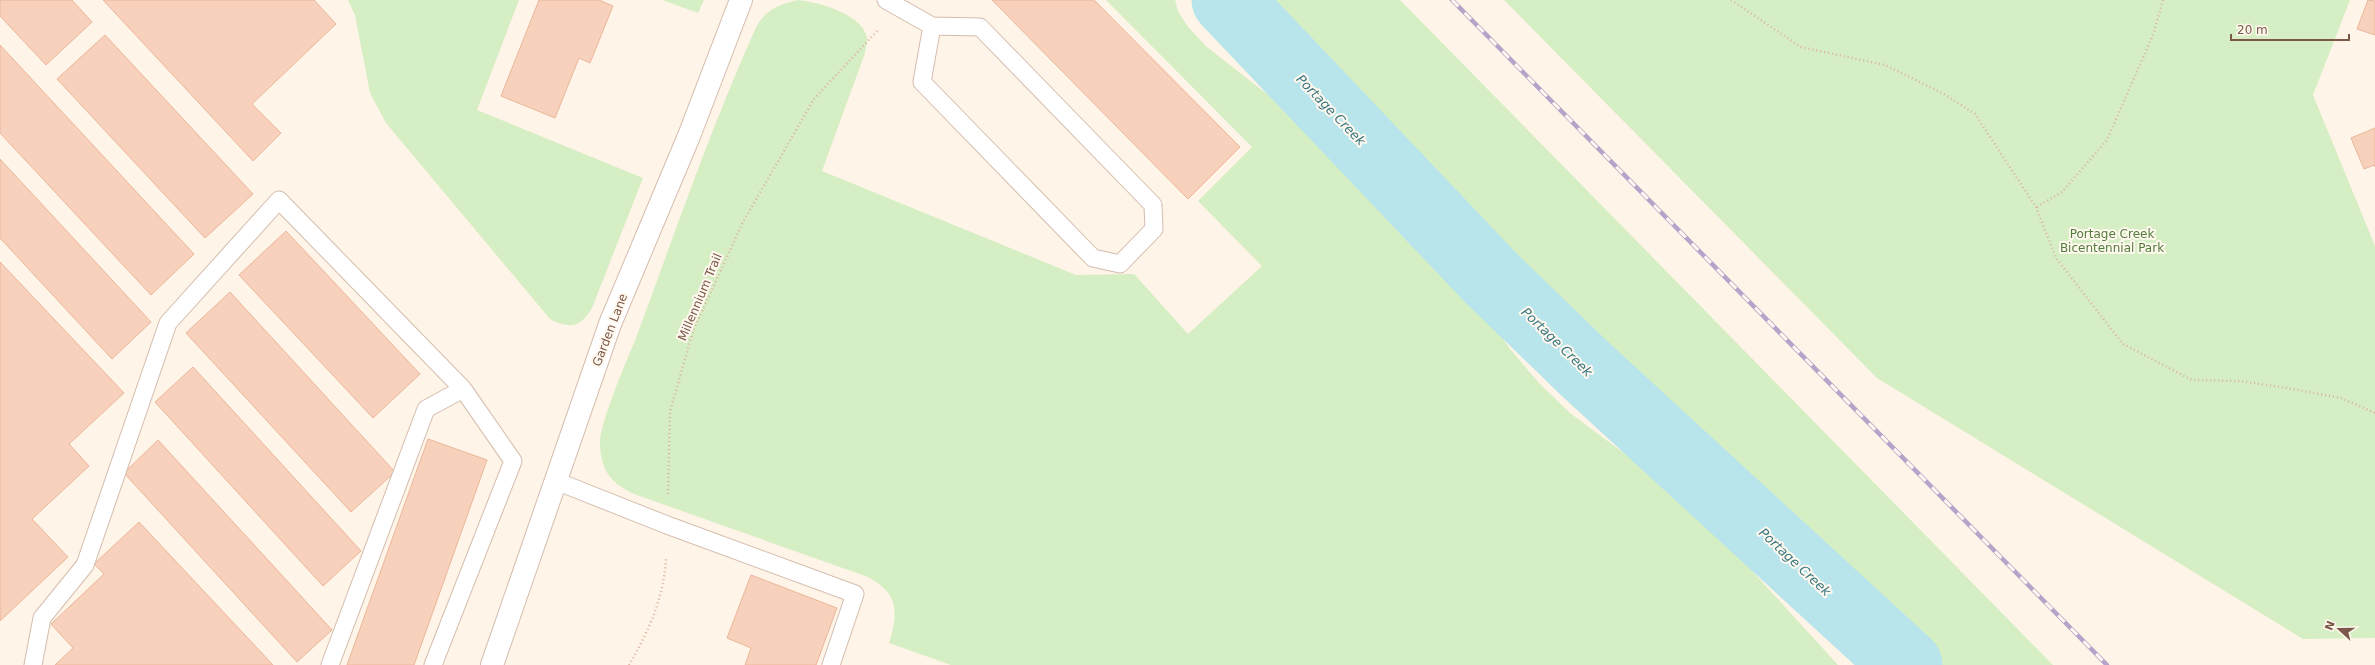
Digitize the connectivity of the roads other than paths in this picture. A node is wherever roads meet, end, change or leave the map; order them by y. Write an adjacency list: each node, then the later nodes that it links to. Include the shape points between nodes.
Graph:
1 (741, 0): 5 (street, Garden Lane, via 689,136 610,324)
2 (888, 1): 3 (lane)
3 (932, 26): 3 (lane, via 922,82 1093,258 1120,264 1154,229 1153,205 980,27)
4 (463, 389): 6 (lane, via 279,200 168,323 85,565 42,618); 7 (lane, via 426,409); 8 (lane, via 513,461)
5 (556, 482): 9 (street, Garden Lane); 10 (lane, via 855,594)
6 (33, 665)
7 (330, 665)
8 (433, 665)
9 (492, 665)
10 (830, 665)

